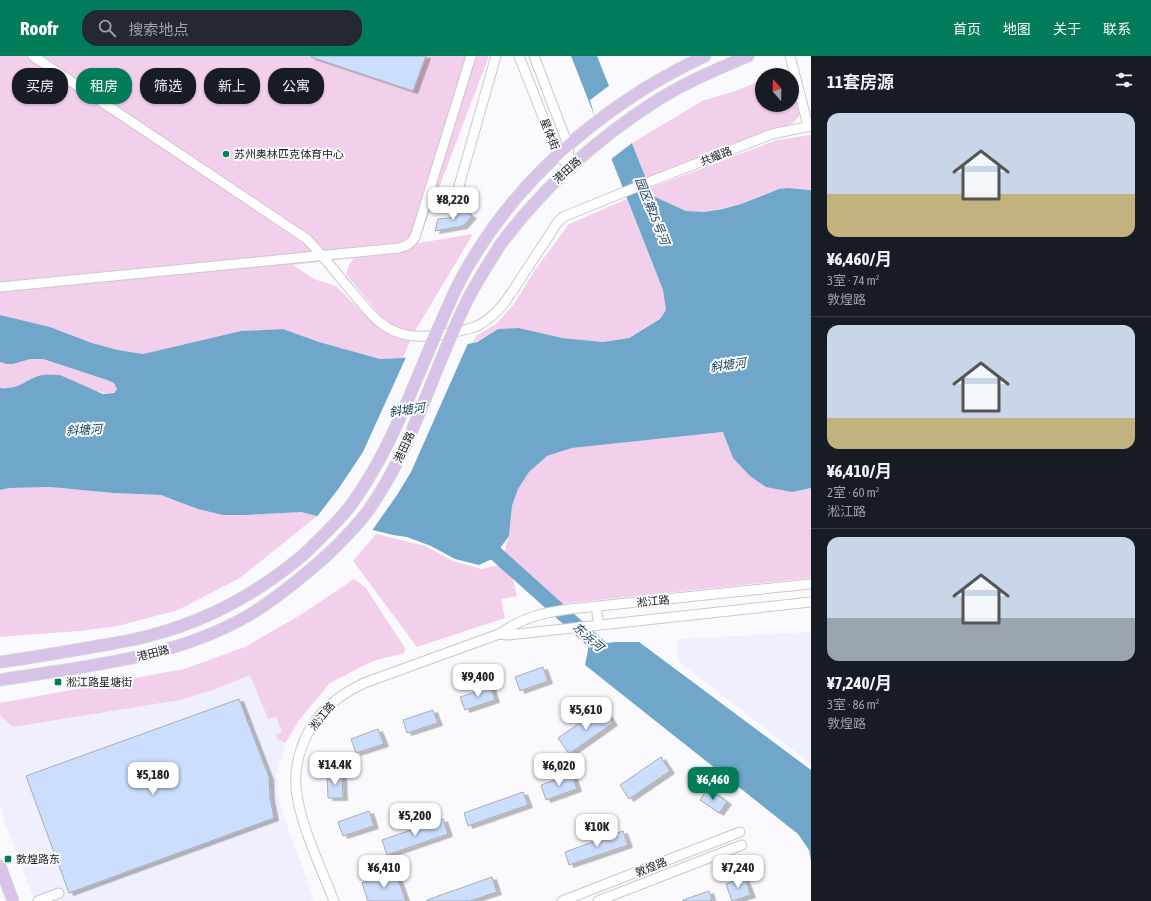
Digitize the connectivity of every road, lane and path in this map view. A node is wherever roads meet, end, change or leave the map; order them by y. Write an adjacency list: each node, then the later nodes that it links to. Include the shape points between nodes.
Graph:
1 (33, 56): 14 (street, 共耀路, via 307,239)
2 (471, 56): 14 (street, via 412,242 399,248)
3 (496, 56): 13 (street)
4 (519, 56): 11 (street, 星体街)
5 (534, 56): 10 (street, 星体街)
6 (706, 56): 10 (main road, 港田路, via 645,88)
7 (748, 56): 12 (main road, 港田路, via 653,103 602,139)
8 (790, 56): 9 (street)
9 (810, 126): 14 (street, 共耀路, via 772,134 563,217 505,303 487,320 465,330 426,337 400,334 388,328 374,318)
10 (568, 145): 11 (main road, 港田路); 12 (street, 星体街)
11 (558, 154): 12 (street, 星体街); 21 (main road, 港田路, bridge, via 526,187 486,236 457,287 402,413 372,474 343,515 303,555 238,601 181,626 118,643)
12 (570, 166): 22 (main road, 港田路, bridge, via 535,201 500,245 465,306 392,472 367,512 324,558 277,597 249,615 200,638 172,648 118,661)
13 (453, 207)
14 (324, 256): 15 (street)
15 (0, 287)
16 (811, 584): 18 (street, 淞江路)
17 (811, 602): 19 (street, 淞江路)
18 (596, 606): 19 (street); 20 (street, 淞江路, via 525,618)
19 (599, 625): 20 (street, 淞江路)
20 (499, 634): 31 (street, 淞江路, via 349,690 329,705 309,732 300,753 295,776 297,799)
21 (0, 662)
22 (0, 680)
23 (740, 832): 25 (street, 敦煌路)
24 (742, 845): 26 (street, 敦煌路)
25 (696, 849): 26 (street); 32 (street, 敦煌路)
26 (701, 861): 33 (street, 敦煌路)
27 (0, 866): 29 (main road)
28 (59, 893): 30 (street)
29 (13, 901)
30 (38, 901)
31 (334, 901)
32 (562, 901)
33 (598, 901)

